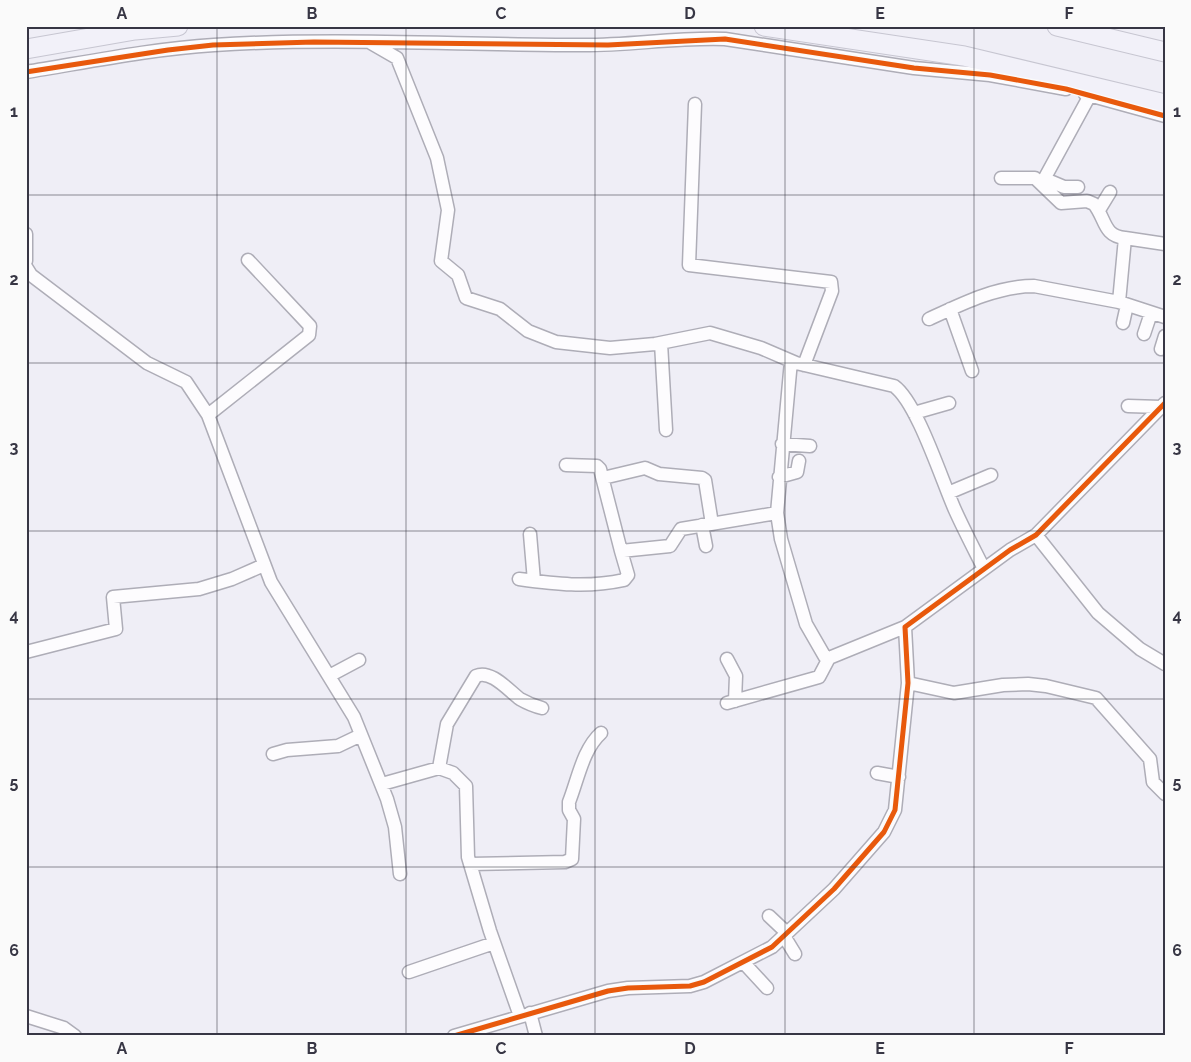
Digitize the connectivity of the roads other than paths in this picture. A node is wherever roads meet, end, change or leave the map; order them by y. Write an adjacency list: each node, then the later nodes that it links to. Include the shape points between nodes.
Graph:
1 (764, 26): 11 (highway, via 964,56)
2 (1056, 26): 7 (highway)
3 (172, 31): 5 (highway, via 135,30); 6 (street)
4 (371, 43): 6 (street, via 252,43); 9 (street, via 608,46 725,39 914,68 990,75); 32 (street, via 397,58 437,158 448,210 441,261 458,275 466,298 500,309 528,331 556,342 610,348)
5 (26, 49)
6 (168, 50): 8 (street)
7 (1165, 52)
8 (26, 72)
9 (1090, 95): 12 (street); 14 (street)
10 (695, 104): 35 (street, via 689,265 831,282 832,291)
11 (1165, 104)
12 (1165, 116)
13 (1001, 178): 14 (street)
14 (1043, 181): 15 (street); 17 (street, via 1061,203 1091,202)
15 (1078, 187)
16 (1110, 192): 17 (street)
17 (1099, 210): 19 (street, via 1110,233)
18 (26, 234): 21 (street)
19 (1125, 238): 20 (street); 24 (street)
20 (1165, 244)
21 (26, 260)
22 (248, 260): 41 (street, via 311,330 301,342)
23 (26, 267): 41 (street, via 31,276 147,363 186,382)
24 (1123, 303): 25 (street, via 1020,286); 26 (street); 29 (street)
25 (950, 309): 28 (street); 36 (street)
26 (1151, 312): 27 (street); 30 (street)
27 (1165, 317)
28 (928, 319)
29 (1123, 323)
30 (1144, 334)
31 (1165, 336): 33 (street)
32 (661, 343): 34 (street, via 710,333); 42 (street)
33 (1161, 349)
34 (791, 361): 35 (street); 43 (street)
35 (804, 365): 40 (street, via 894,386 902,391)
36 (972, 371)
37 (949, 403): 40 (street)
38 (1163, 405): 39 (street); 54 (street)
39 (1128, 406)
40 (914, 413): 50 (street)
41 (208, 415): 57 (street)
42 (666, 430)
43 (782, 444): 44 (street); 48 (street)
44 (810, 446)
45 (799, 461): 48 (street, via 797,472)
46 (566, 465): 49 (street, via 597,466)
47 (991, 475): 50 (street)
48 (779, 477): 51 (street)
49 (603, 478): 52 (street, via 645,468 659,474 702,478 705,480); 56 (street)
50 (948, 493): 58 (street)
51 (778, 513): 52 (street); 63 (street, via 781,539 806,624 824,657)
52 (707, 525): 55 (street); 56 (street, via 681,529 670,546)
53 (530, 534): 60 (street)
54 (1036, 535): 58 (street); 66 (street, via 1098,613 1140,649)
55 (706, 546)
56 (621, 551): 60 (street, via 628,575 624,580 596,586)
57 (264, 565): 62 (street, via 199,589 113,598 116,629); 67 (street, via 279,596)
58 (984, 569): 61 (street)
59 (518, 579): 60 (street)
60 (534, 581)
61 (906, 627): 63 (street); 68 (street)
62 (26, 652)
63 (829, 658): 64 (street, via 819,677 731,702 737,684 735,671)
64 (727, 659)
65 (359, 660): 67 (street)
66 (1165, 664)
67 (329, 676): 71 (street)
68 (908, 683): 75 (street); 77 (street, via 954,693 1028,684 1096,698 1150,758 1153,782)
69 (542, 708): 73 (street, via 528,704 485,675 476,676 446,724)
70 (602, 733): 78 (street, via 588,749 569,802 574,819 572,859 565,862)
71 (361, 735): 72 (street, via 338,746); 76 (street)
72 (273, 754)
73 (439, 768): 76 (street); 78 (street, via 453,773 466,786)
74 (877, 773): 75 (street)
75 (899, 777): 81 (street, via 890,824 834,889)
76 (382, 784): 79 (street, via 395,827)
77 (1165, 794)
78 (470, 864): 82 (street)
79 (400, 874)
80 (769, 916): 81 (street)
81 (786, 935): 83 (street); 84 (street, via 772,947)
82 (494, 943): 85 (street); 87 (street)
83 (795, 954)
84 (743, 962): 86 (street); 87 (street, via 690,986 608,991)
85 (410, 972)
86 (767, 988)
87 (525, 1015): 91 (street); 92 (street)
88 (26, 1016): 89 (street)
89 (53, 1030): 90 (street, via 64,1028)
90 (75, 1036)
91 (454, 1036)
92 (536, 1036)

